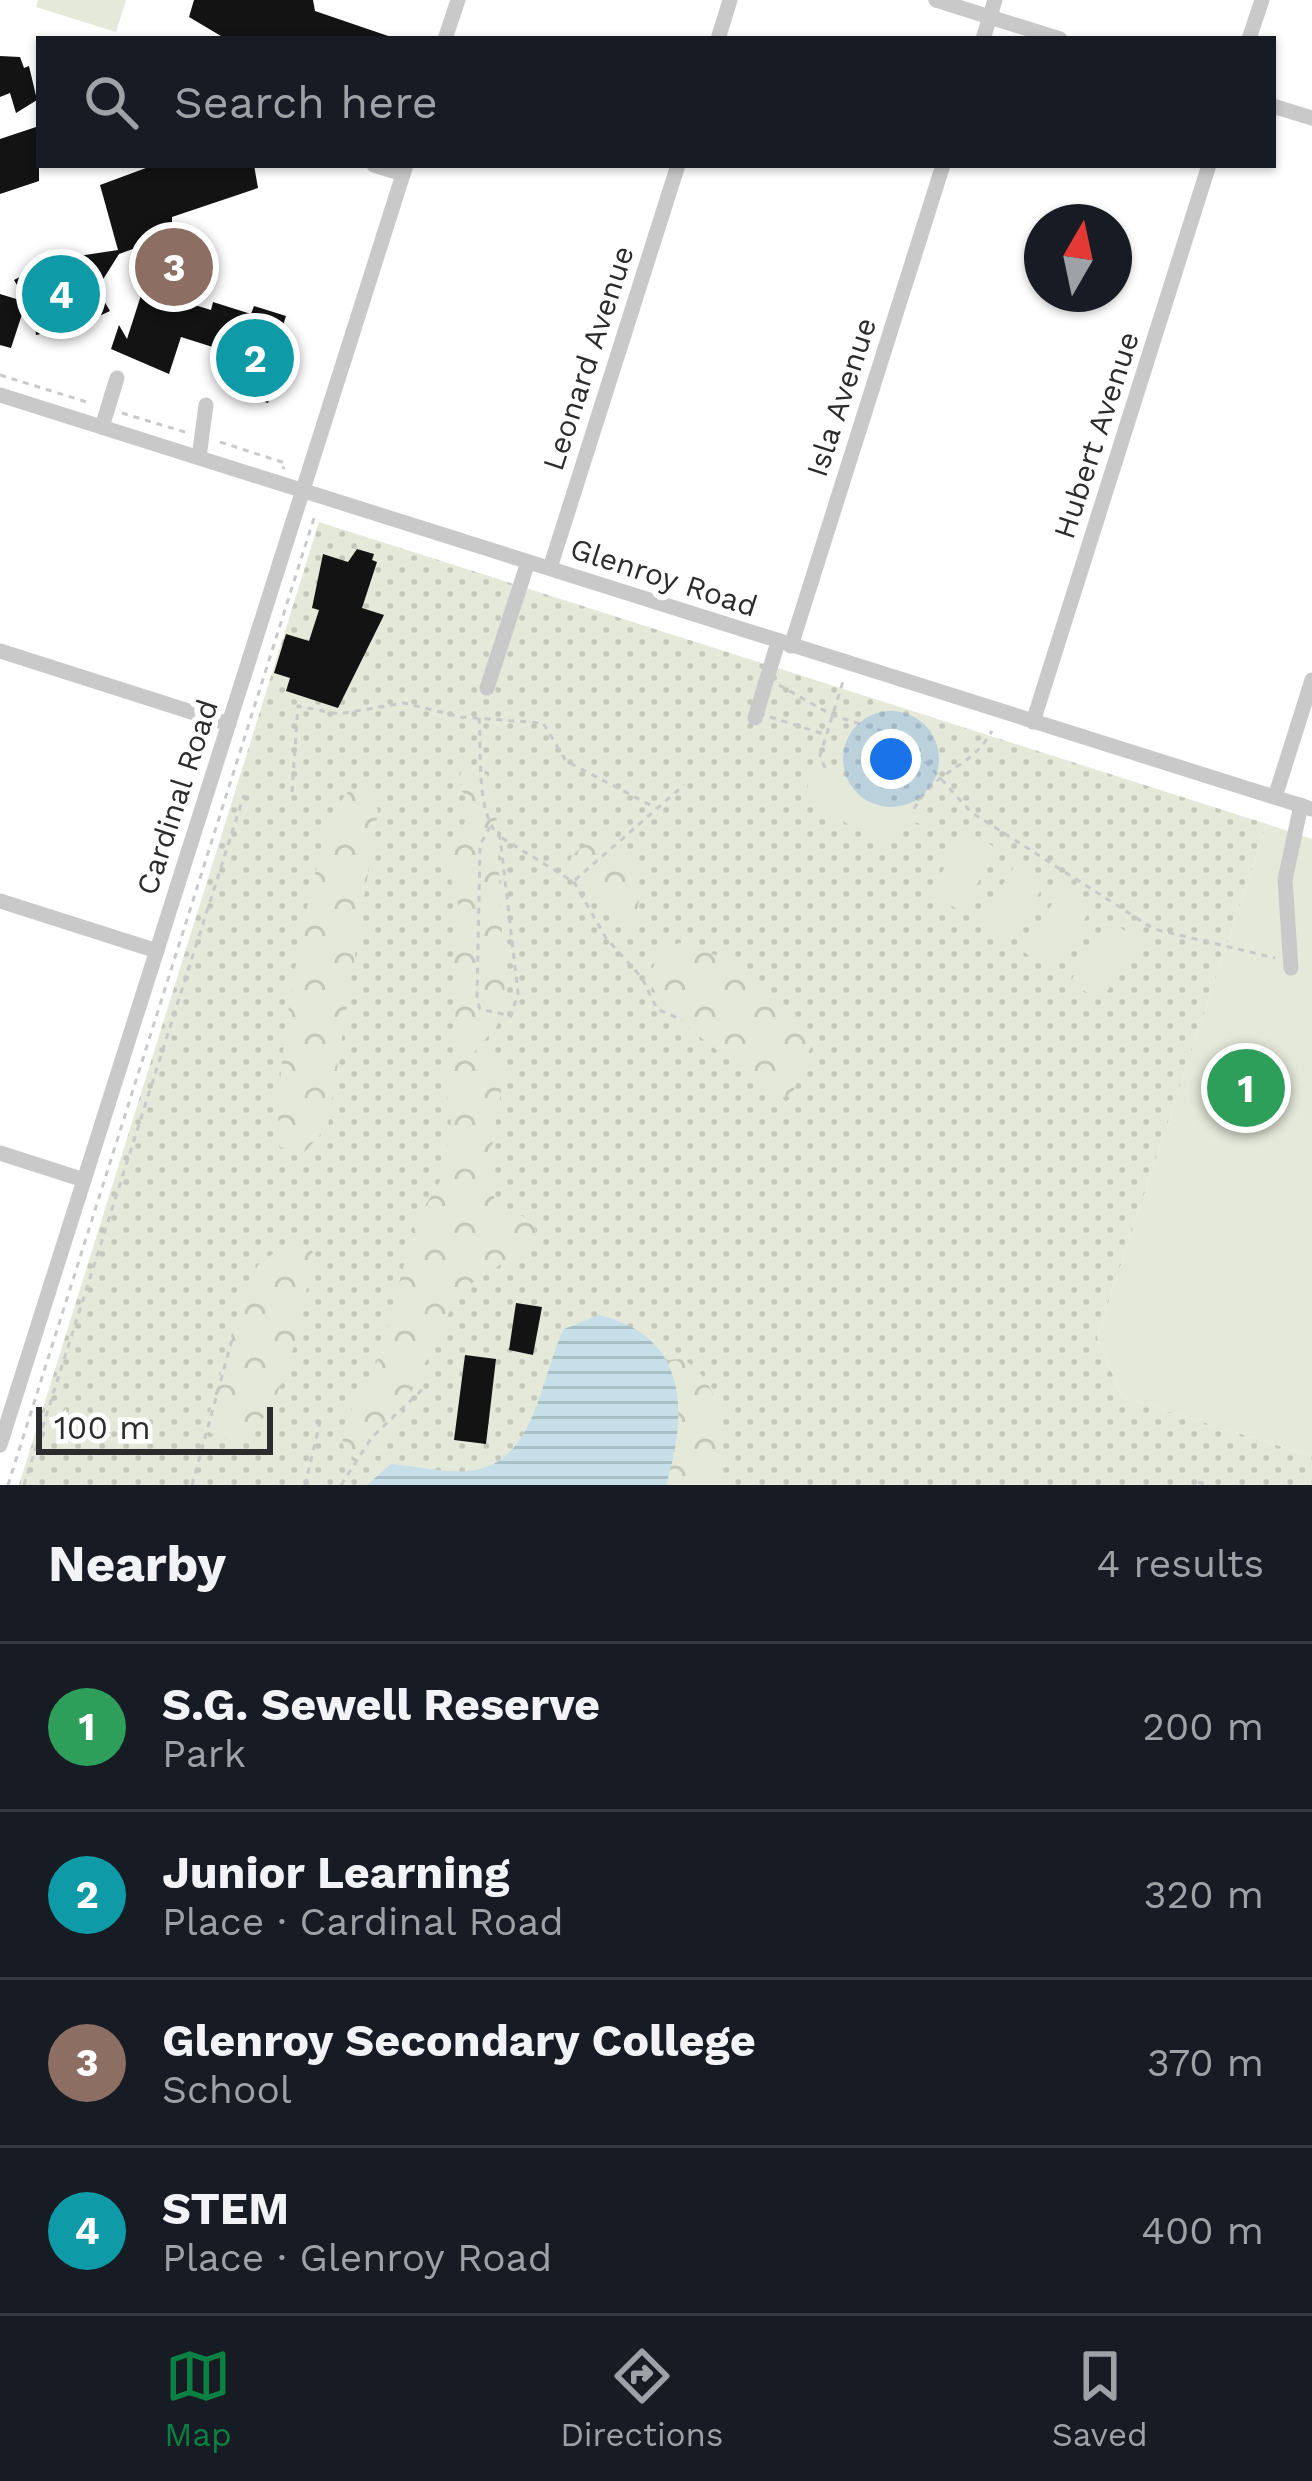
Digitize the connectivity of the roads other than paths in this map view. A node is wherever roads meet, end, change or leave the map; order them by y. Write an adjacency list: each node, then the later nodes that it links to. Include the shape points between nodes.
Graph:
1 (458, 0): 6 (street)
2 (730, 0): 7 (street)
3 (936, 0): 5 (street)
4 (1262, 0): 9 (street)
5 (993, 9): 8 (street)
6 (447, 36)
7 (719, 36)
8 (1053, 36)
9 (1251, 36)
10 (1276, 107): 11 (street)
11 (1312, 118)
12 (677, 168): 23 (street, Leonard Avenue)
13 (942, 168): 24 (street, Isla Avenue)
14 (1209, 168): 29 (street, Hubert Avenue)
15 (404, 169): 21 (street, Cardinal Road)
16 (117, 378): 19 (street)
17 (0, 395): 19 (street, Glenroy Road)
18 (206, 406): 20 (street)
19 (102, 427): 20 (street, Glenroy Road)
20 (199, 458): 21 (street, Glenroy Road)
21 (302, 490): 22 (street, Glenroy Road); 30 (street, Cardinal Road)
22 (528, 562): 23 (street, Glenroy Road); 27 (street)
23 (550, 568): 24 (street, Glenroy Road)
24 (784, 644): 28 (street, Isla Avenue); 29 (street, Glenroy Road)
25 (0, 651): 30 (street)
26 (1312, 680): 31 (street)
27 (487, 688)
28 (756, 716)
29 (1033, 722): 31 (street, Glenroy Road)
30 (229, 724): 34 (street, Cardinal Road)
31 (1275, 797): 32 (street, Glenroy Road)
32 (1306, 807): 35 (street, via 1286,880)
33 (0, 901): 34 (street)
34 (157, 951): 37 (street, Cardinal Road)
35 (1290, 965)
36 (0, 1153): 37 (street)
37 (84, 1180): 38 (street, Cardinal Road)
38 (0, 1444)

